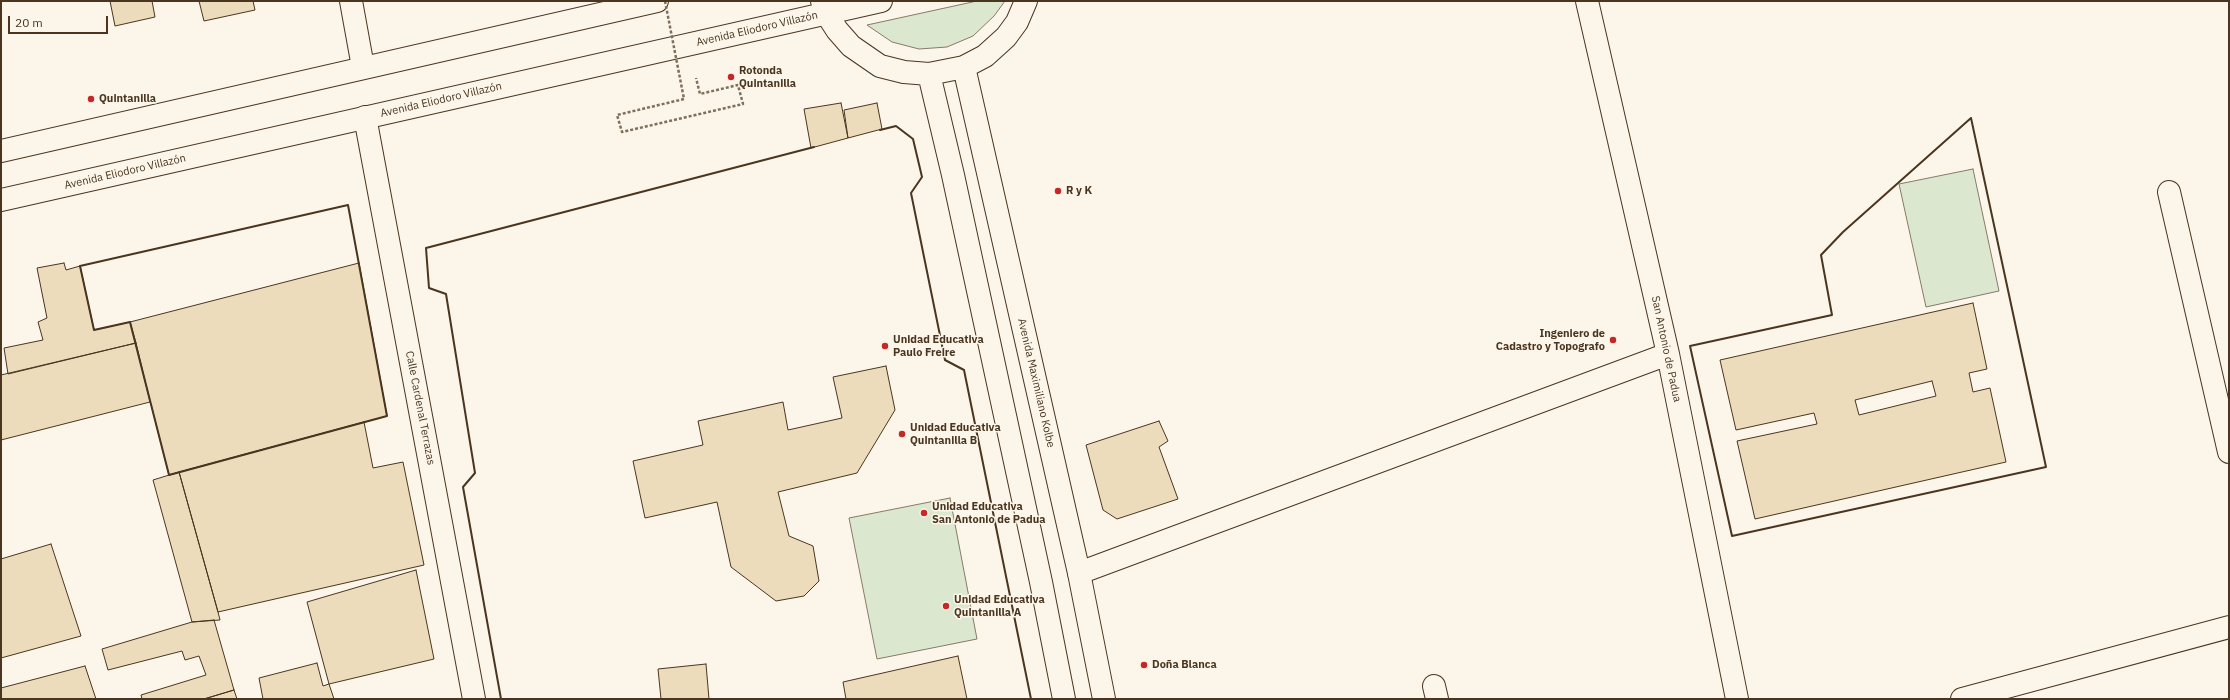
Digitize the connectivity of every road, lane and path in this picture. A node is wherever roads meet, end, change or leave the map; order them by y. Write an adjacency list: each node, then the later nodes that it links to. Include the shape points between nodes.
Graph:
1 (351, 1): 9 (main road)
2 (657, 1): 9 (main road)
3 (665, 1): 11 (path, bridge, via 684,99 618,115 622,132 743,104 738,85 700,94)
4 (881, 1): 7 (main road, Avenida Eliodoro Villazón)
5 (1026, 1): 8 (main road, via 1017,22 1006,37 985,56)
6 (1587, 1): 16 (main road, San Antonio de Padua)
7 (824, 7): 10 (main road, via 837,30 851,46 880,66 904,72); 12 (main road, Avenida Eliodoro Villazón)
8 (964, 67): 10 (main road); 18 (main road, Avenida Maximiliano Kolbe)
9 (363, 68): 13 (main road)
10 (929, 74): 21 (main road, via 1038,567)
11 (696, 78)
12 (365, 117): 15 (main road, Avenida Eliodoro Villazón); 20 (main road, Calle Cardenal Terrazas)
13 (1, 151)
14 (2169, 192): 17 (main road)
15 (1, 200)
16 (1668, 354): 18 (main road); 23 (main road, San Antonio de Padua)
17 (2229, 452)
18 (1079, 573): 22 (main road, Avenida Maximiliano Kolbe)
19 (2229, 626): 24 (main road)
20 (474, 699)
21 (1064, 699)
22 (1104, 699)
23 (1738, 699)
24 (1962, 699)

